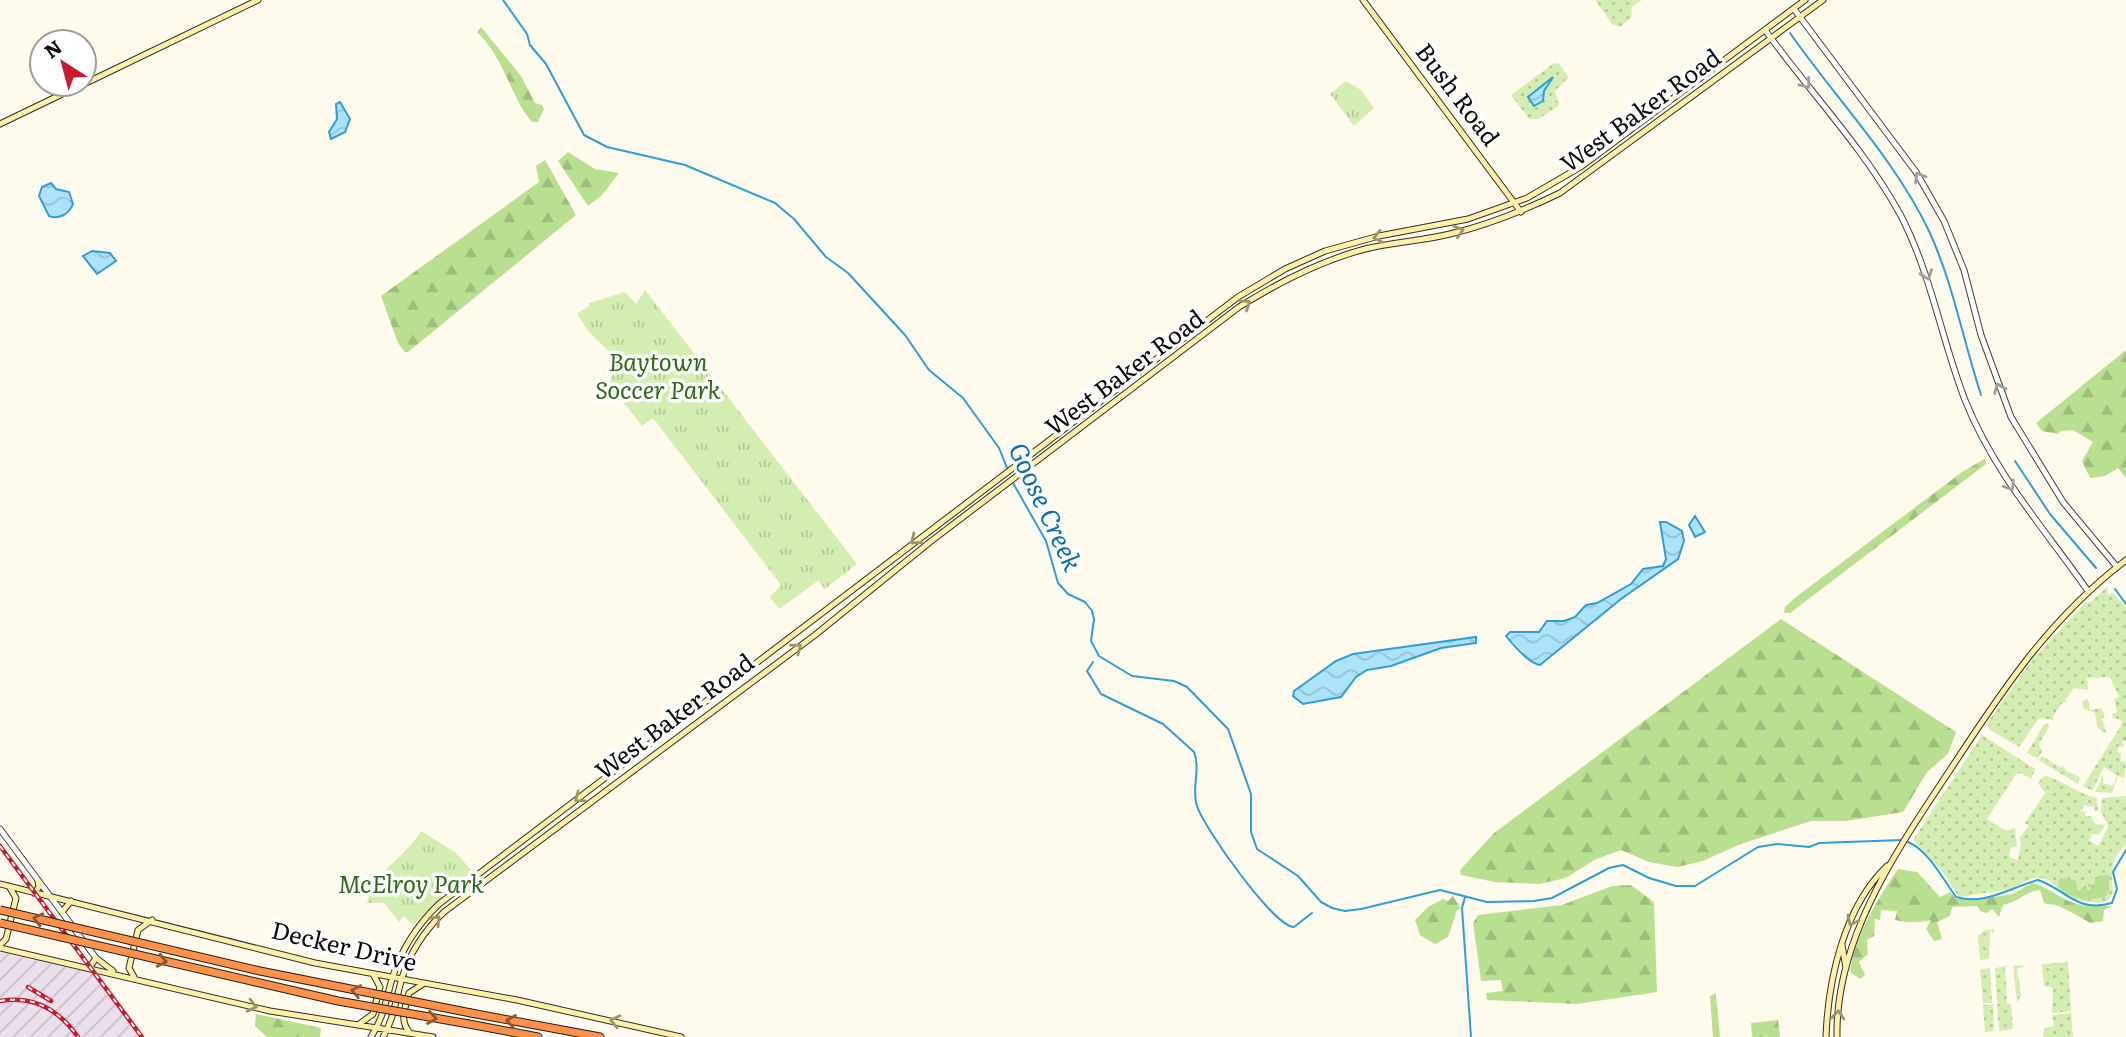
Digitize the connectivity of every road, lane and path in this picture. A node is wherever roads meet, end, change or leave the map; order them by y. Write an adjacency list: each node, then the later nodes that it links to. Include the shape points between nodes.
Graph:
1 (258, 0): 9 (main road)
2 (1363, 0): 16 (main road, Bush Road)
3 (1805, 0): 5 (main road, West Baker Road)
4 (1823, 0): 6 (main road, West Baker Road)
5 (1794, 9): 6 (street); 7 (main road, West Baker Road)
6 (1800, 16): 8 (main road, West Baker Road); 25 (street, one-way to 6, via 2063,502 2011,417 1985,348 1964,270 1944,221 1916,172)
7 (1765, 30): 8 (street); 10 (main road, West Baker Road)
8 (1771, 38): 12 (main road, West Baker Road); 26 (street, one-way to 26, via 1870,166 1898,211 1927,275 1964,399 1986,447 2022,505)
9 (98, 77)
10 (1679, 93): 12 (main road); 14 (main road, West Baker Road)
11 (55, 98): 13 (main road)
12 (1685, 102): 15 (main road, West Baker Road)
13 (0, 124)
14 (1600, 152): 15 (main road); 16 (main road, West Baker Road)
15 (1606, 161): 17 (main road, West Baker Road)
16 (1516, 203): 17 (main road, Bush Road); 18 (main road, West Baker Road)
17 (1521, 212): 19 (main road, West Baker Road, one-way to 17)
18 (1416, 230): 19 (main road); 20 (main road, West Baker Road, one-way to 20)
19 (1419, 240): 21 (main road, West Baker Road, via 1367,248)
20 (1325, 251): 21 (main road); 22 (main road, West Baker Road, via 1238,296)
21 (1328, 261): 23 (main road, West Baker Road, one-way to 21, via 1271,287)
22 (1165, 351): 23 (main road); 27 (main road, West Baker Road, one-way to 27)
23 (1171, 359): 28 (main road, West Baker Road, one-way to 23)
24 (2126, 561): 25 (main road)
25 (2117, 567): 26 (main road)
26 (2088, 591): 32 (main road, via 2016,670)
27 (719, 692): 28 (main road); 29 (main road, West Baker Road, one-way to 29)
28 (725, 701): 30 (main road, West Baker Road)
29 (562, 810): 30 (main road); 36 (main road, West Baker Road)
30 (567, 818): 39 (main road, West Baker Road)
31 (0, 829): 33 (street)
32 (1889, 864): 45 (main road, one-way to 45, via 1861,902); 49 (main road)
33 (38, 881): 37 (main road); 38 (street)
34 (0, 884): 35 (main road, Decker Drive)
35 (8, 886): 37 (main road, Decker Drive); 46 (main road, via 16,898)
36 (458, 888): 39 (main road); 52 (main road, West Baker Road, via 416,928)
37 (34, 892): 38 (main road, Decker Drive)
38 (50, 895): 40 (main road, Decker Drive); 42 (street)
39 (464, 896): 54 (main road, West Baker Road, one-way to 39, via 424,934)
40 (71, 901): 42 (main road); 43 (main road, Decker Drive)
41 (0, 910): 64 (highway, Decker Drive, one-way to 41, bridge, via 274,974)
42 (62, 912): 47 (street)
43 (152, 920): 51 (main road, Decker Drive); 53 (main road, via 138,930 129,968)
44 (0, 923): 63 (highway, Decker Drive, one-way to 63, bridge, via 338,1001)
45 (1842, 945): 49 (main road); 66 (main road, via 1830,991)
46 (0, 946): 48 (main road)
47 (96, 958): 48 (main road); 50 (main road)
48 (90, 967): 50 (main road)
49 (1846, 968): 67 (main road, one-way to 49)
50 (117, 974): 53 (main road)
51 (373, 974): 52 (main road, Decker Drive); 56 (main road, via 380,987 373,1014)
52 (393, 977): 54 (main road, Decker Drive); 57 (main road, West Baker Road)
53 (135, 978): 56 (main road, one-way to 56)
54 (402, 979): 55 (main road, Decker Drive); 58 (main road, West Baker Road)
55 (423, 984): 59 (main road, via 409,993 406,1005 404,1026); 65 (main road, Decker Drive, one-way to 55)
56 (358, 1025): 57 (main road)
57 (376, 1028): 58 (main road); 60 (main road, West Baker Road)
58 (387, 1030): 59 (main road); 61 (main road, West Baker Road)
59 (411, 1033): 62 (main road)
60 (371, 1037)
61 (383, 1037)
62 (433, 1037)
63 (538, 1037)
64 (600, 1037)
65 (681, 1037)
66 (1826, 1037)
67 (1837, 1037)

